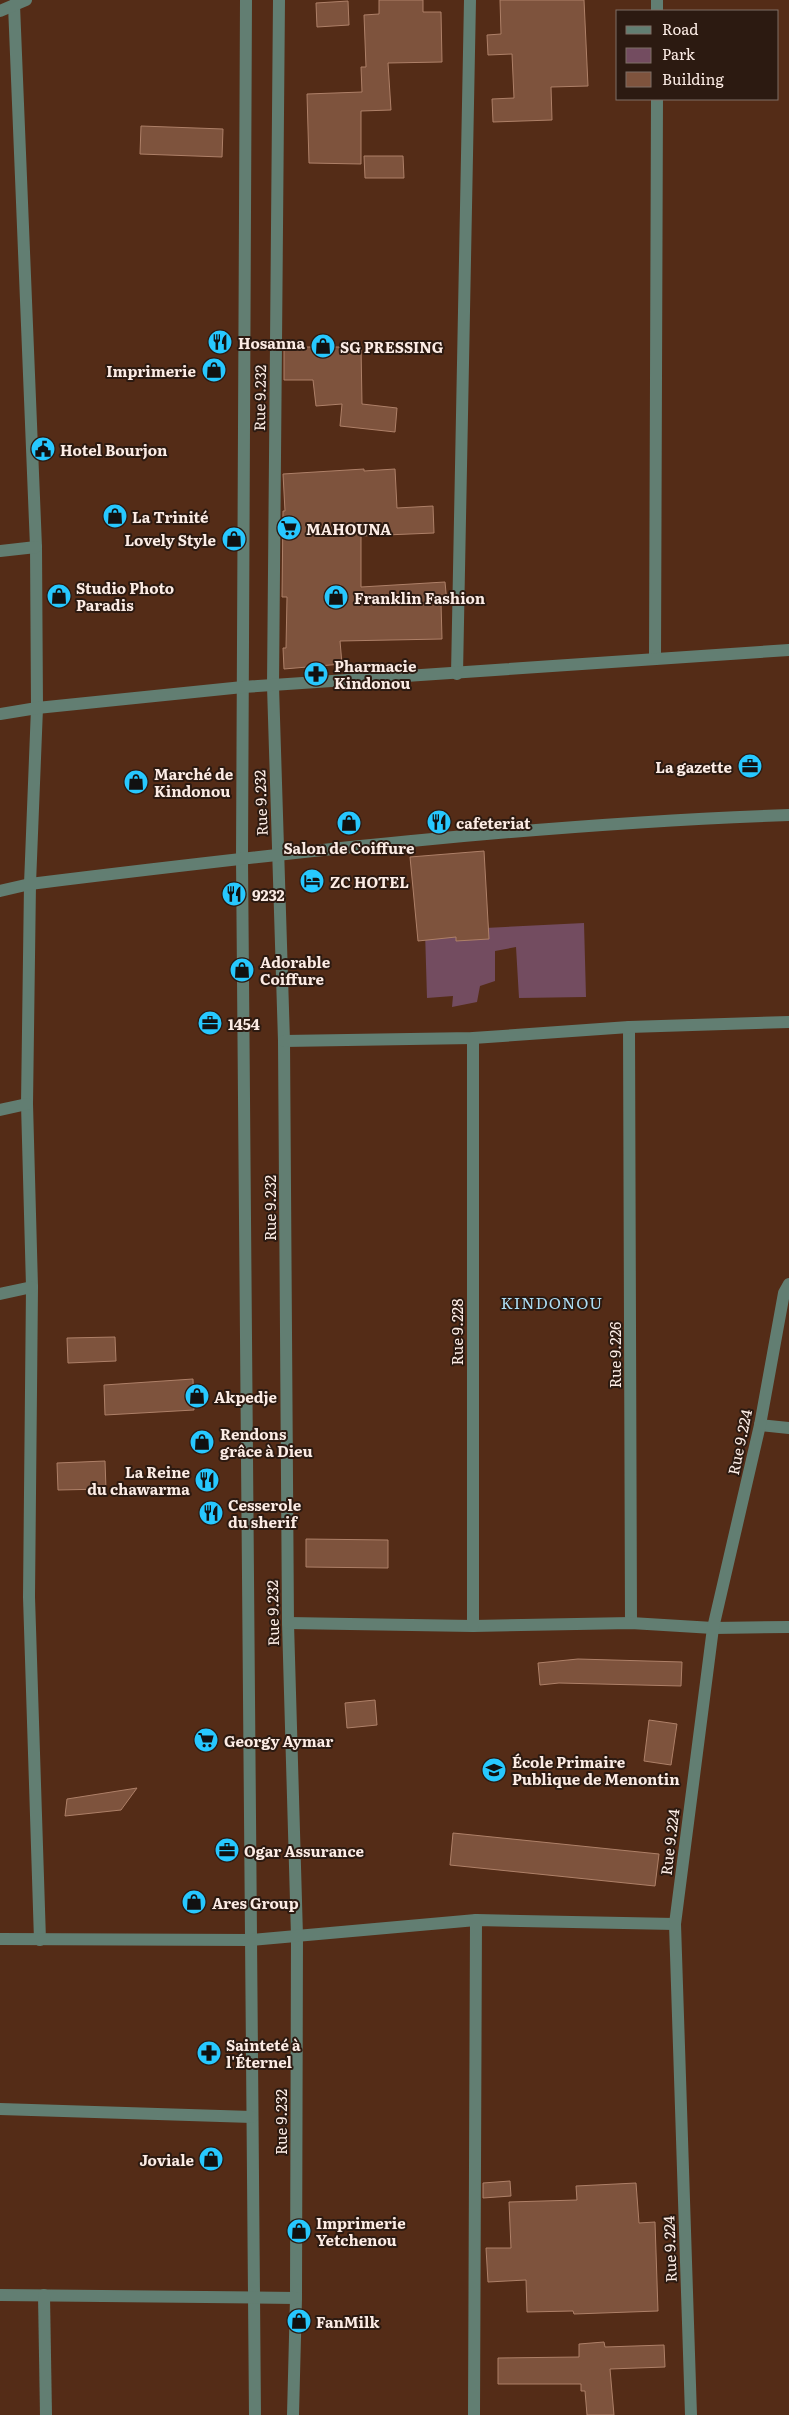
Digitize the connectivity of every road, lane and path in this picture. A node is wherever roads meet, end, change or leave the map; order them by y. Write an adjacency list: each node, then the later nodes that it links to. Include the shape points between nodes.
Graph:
1 (26, 0): 5 (street)
2 (246, 0): 14 (street, Rue 9.232)
3 (279, 0): 13 (street, Rue 9.232)
4 (470, 0): 12 (street)
5 (14, 5): 6 (street); 8 (street)
6 (0, 11)
7 (657, 100): 11 (street)
8 (36, 547): 9 (street); 15 (street)
9 (0, 551)
10 (789, 650): 11 (street)
11 (655, 659): 12 (street)
12 (457, 674): 13 (street)
13 (273, 686): 14 (street); 18 (street, Rue 9.232)
14 (243, 687): 15 (street); 19 (street, Rue 9.232)
15 (36, 708): 16 (street); 20 (street)
16 (0, 714)
17 (789, 815): 18 (street, via 570,827)
18 (278, 854): 19 (street); 25 (street, Rue 9.232)
19 (242, 858): 20 (street); 43 (street, Rue 9.232)
20 (30, 884): 21 (street); 26 (street)
21 (0, 891)
22 (789, 1022): 23 (street)
23 (629, 1026): 24 (street); 34 (street, Rue 9.226)
24 (473, 1038): 25 (street); 35 (street, Rue 9.228)
25 (284, 1041): 33 (street, Rue 9.232)
26 (27, 1104): 27 (street); 29 (street)
27 (0, 1110)
28 (789, 1284): 31 (street, Rue 9.224, via 784,1293)
29 (32, 1288): 30 (street); 42 (street, via 30,1597)
30 (0, 1294)
31 (760, 1425): 32 (street); 36 (street, Rue 9.224)
32 (789, 1428)
33 (288, 1623): 35 (street); 40 (street, Rue 9.232)
34 (631, 1623): 35 (street); 36 (street)
35 (472, 1626)
36 (713, 1628): 37 (street); 39 (street, Rue 9.224)
37 (789, 1628)
38 (476, 1920): 39 (street); 40 (street); 53 (street)
39 (675, 1924): 54 (street, Rue 9.224)
40 (297, 1936): 43 (street); 49 (street, Rue 9.232)
41 (0, 1939): 42 (street)
42 (40, 1940): 43 (street)
43 (252, 1940): 45 (street, Rue 9.232)
44 (0, 2109): 45 (street)
45 (252, 2117): 48 (street, Rue 9.232)
46 (0, 2295): 47 (street)
47 (44, 2296): 48 (street); 50 (street)
48 (255, 2297): 49 (street); 51 (street, Rue 9.232)
49 (296, 2298): 52 (street, Rue 9.232)
50 (46, 2415)
51 (255, 2415)
52 (293, 2415)
53 (474, 2415)
54 (691, 2415)

